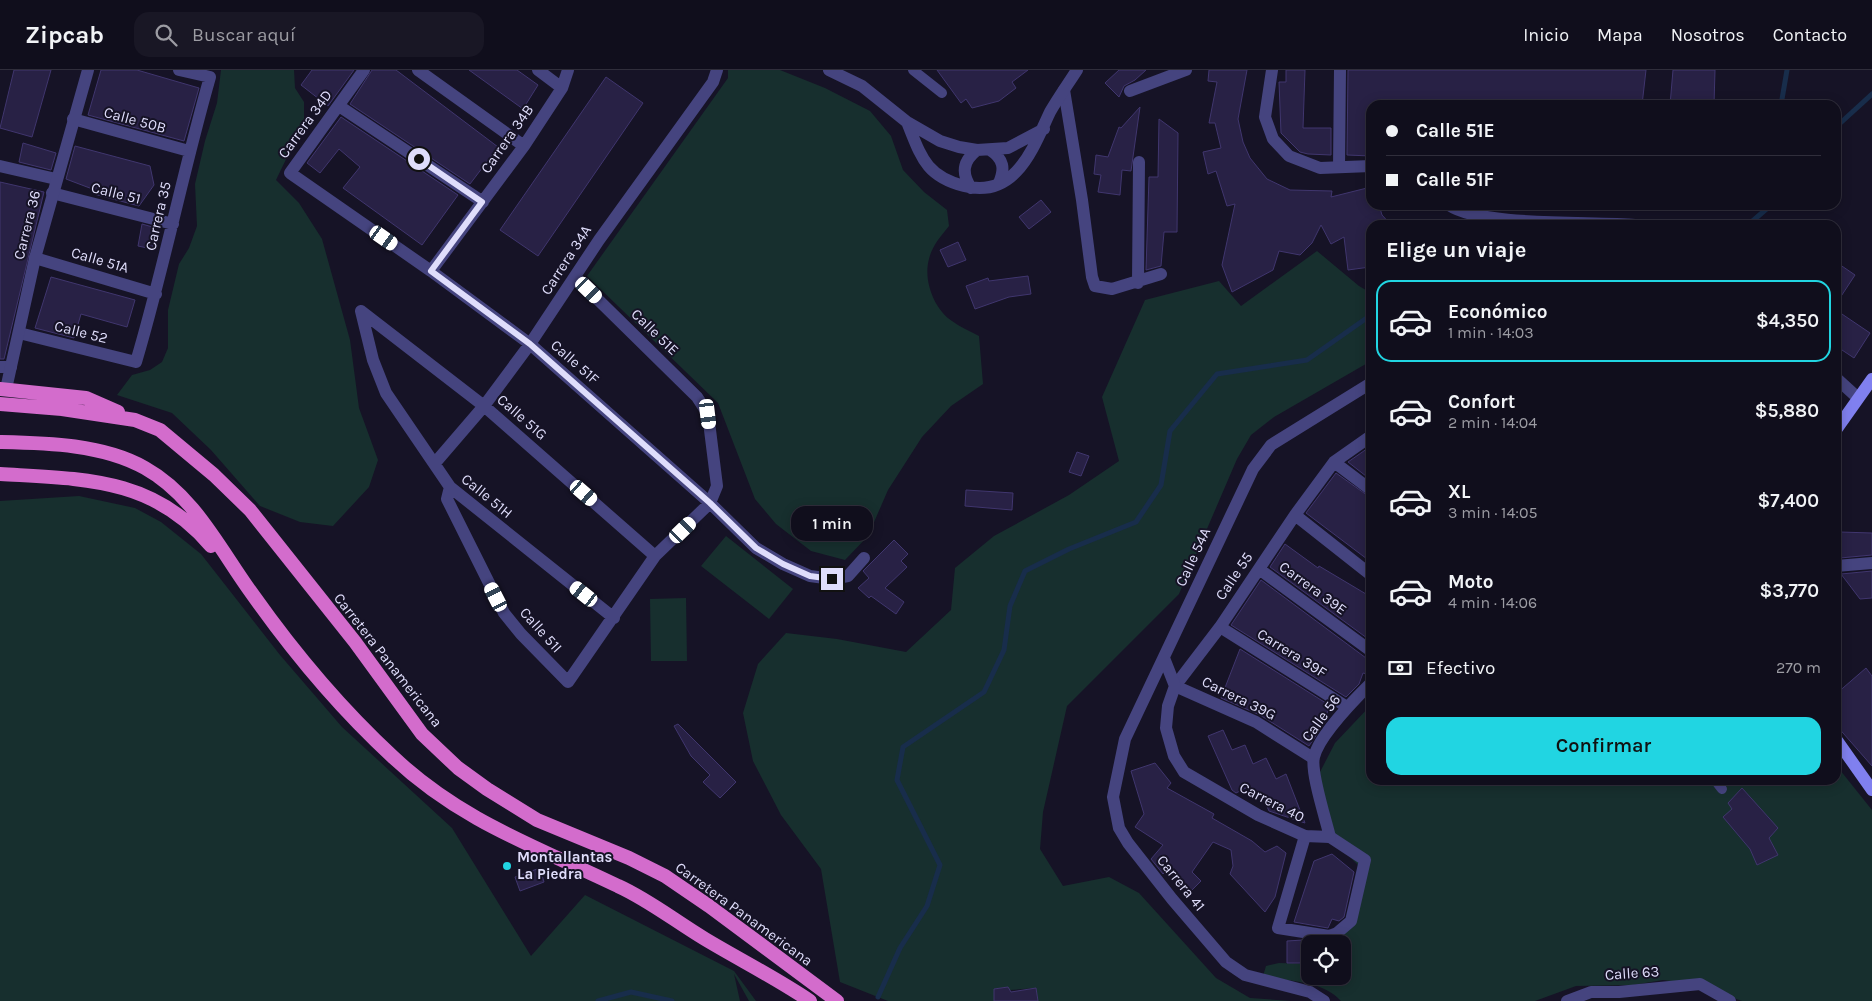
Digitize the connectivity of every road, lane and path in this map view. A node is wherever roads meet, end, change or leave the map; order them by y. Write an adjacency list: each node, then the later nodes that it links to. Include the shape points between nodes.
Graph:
1 (88, 70): 19 (street, Carrera 36)
2 (182, 70): 24 (street, Carrera 35, via 210,77)
3 (364, 70): 18 (street, Carrera 34D)
4 (418, 70): 22 (street)
5 (538, 70): 14 (street)
6 (568, 70): 14 (street, Carrera 34B)
7 (717, 70): 41 (street, Carrera 34A, via 713,82 608,226)
8 (829, 70): 20 (street, via 862,86)
9 (913, 70): 17 (lane)
10 (1076, 70): 15 (street)
11 (1186, 70): 16 (street)
12 (1272, 70): 28 (street, via 1265,117 1273,139 1289,156 1320,168)
13 (1340, 70): 28 (street)
14 (562, 88): 22 (street, Carrera 34B)
15 (1064, 90): 21 (street, via 1050,112); 42 (street, via 1095,286 1112,289)
16 (1130, 91)
17 (942, 93)
18 (339, 106): 29 (street, Carrera 34D); 34 (street)
19 (73, 119): 24 (street, Calle 50B); 30 (street, Carrera 36)
20 (907, 122): 23 (street, via 940,141); 32 (street, via 923,161 936,175)
21 (1044, 130): 23 (street, via 1015,145); 31 (street, via 1027,162)
22 (524, 146): 34 (street, Carrera 34B)
23 (984, 150): 31 (street, via 998,156 1003,164); 32 (street, via 969,157 964,167 965,178)
24 (189, 151): 37 (street, Carrera 35)
25 (1139, 162): 42 (street)
26 (0, 166): 30 (street)
27 (1366, 166): 28 (street)
28 (1339, 167)
29 (290, 173): 39 (street, Calle 51F)
30 (56, 178): 33 (street, Carrera 36)
31 (999, 183): 32 (street)
32 (971, 188)
33 (52, 193): 37 (street, Calle 51); 38 (street, Carrera 36)
34 (482, 202): 39 (street, Carrera 34B)
35 (1462, 210): 36 (street, via 1476,215)
36 (1541, 220)
37 (173, 224): 43 (street, Carrera 35)
38 (35, 258): 43 (street, Calle 51A); 45 (street, Carrera 36)
39 (431, 271): 46 (street, Calle 51F)
40 (1161, 274): 42 (street)
41 (575, 277): 46 (street, Carrera 34A); 65 (street, Calle 51E, via 697,396 708,414 717,486)
42 (1138, 283)
43 (156, 294): 47 (street, Carrera 35)
44 (361, 310): 55 (street, Calle 51G); 60 (street, Calle 51H, via 373,360 386,393)
45 (19, 333): 47 (street, Calle 52); 48 (street, Carrera 36)
46 (530, 344): 55 (street, Carrera 34A); 65 (street, Calle 51F)
47 (136, 362)
48 (6, 367): 52 (street, Carrera 36)
49 (1872, 379): 53 (main road)
50 (1841, 383): 53 (street)
51 (1366, 386): 77 (street, Calle 54A, via 1271,445 1253,469)
52 (3, 389): 56 (highway, via 86,398)
53 (1858, 398): 57 (main road)
54 (0, 404): 56 (highway, Carretera Panamericana)
55 (484, 406): 60 (street, Carrera 34A); 67 (street, Calle 51G)
56 (134, 420): 94 (highway, Carretera Panamericana, via 160,430 250,510 355,642 422,734 458,768 537,820 665,876)
57 (1841, 423)
58 (1366, 440): 61 (street, Calle 55)
59 (0, 442): 73 (highway, via 77,448 125,459 145,468 197,514)
60 (435, 462): 64 (street, Calle 51H)
61 (1334, 462): 63 (street); 66 (street, Calle 55)
62 (0, 474): 73 (highway, via 70,478 150,497 181,515 201,534)
63 (1366, 486)
64 (450, 487): 74 (street, Calle 51H); 74 (street, Calle 51I, via 446,499 504,613 568,682)
65 (710, 503): 67 (street); 68 (street, Calle 51F, via 756,548 810,576 832,579 848,576)
66 (1295, 515): 71 (street, Calle 55); 72 (street)
67 (655, 556): 74 (street)
68 (864, 558)
69 (1872, 563): 70 (street)
70 (1841, 566)
71 (1259, 568): 75 (street, Calle 55); 76 (street, Carrera 39E)
72 (1366, 571)
73 (253, 595): 90 (highway, via 353,719 433,791 469,815 526,845 619,886 659,908)
74 (614, 618)
75 (1220, 627): 78 (street, Calle 55); 80 (street, Carrera 39F)
76 (1366, 647)
77 (1164, 658): 78 (street); 87 (street, Calle 54A, via 1125,739)
78 (1175, 686): 82 (street, Calle 55, via 1168,706 1166,728); 83 (street, Carrera 39G, via 1256,722)
79 (1366, 688): 80 (street, Calle 56)
80 (1347, 707): 83 (street, Calle 56)
81 (1841, 746): 86 (main road)
82 (1174, 756): 88 (street, Carrera 40, via 1184,772 1258,815)
83 (1313, 758): 89 (street, Calle 56)
84 (1718, 785): 85 (lane)
85 (1722, 789)
86 (1872, 790)
87 (1113, 797): 95 (street, Carrera 41, via 1119,828 1128,843 1226,962 1245,975 1310,992)
88 (1305, 836): 89 (street, Carrera 40); 89 (street, via 1278,928 1329,936 1352,921 1366,860)
89 (1330, 837)
90 (797, 996): 93 (highway)
91 (1593, 996): 92 (street, Calle 63); 96 (street, Calle 63)
92 (1621, 997): 97 (street, Calle 63, via 1700,984)
93 (810, 1001)
94 (837, 1001)
95 (1324, 1001)
96 (1567, 1001)
97 (1730, 1001)

